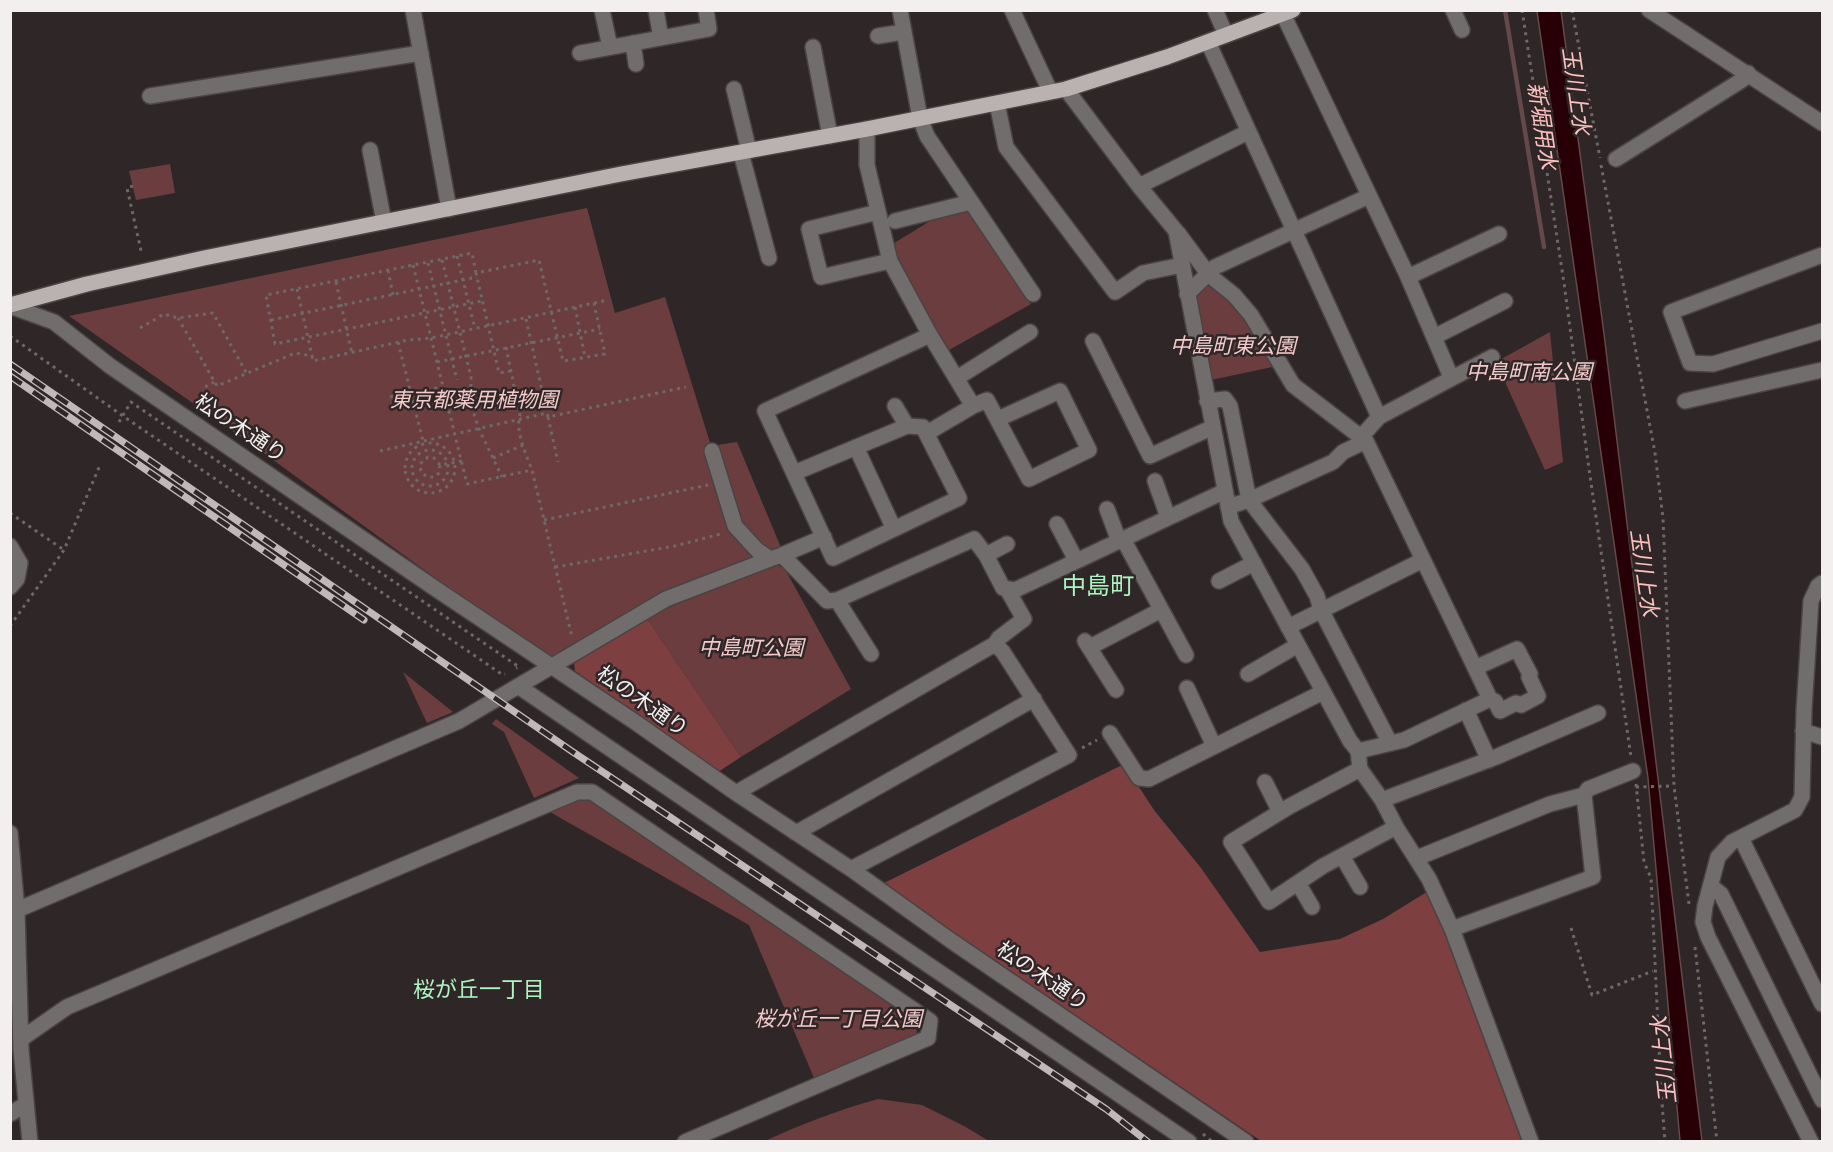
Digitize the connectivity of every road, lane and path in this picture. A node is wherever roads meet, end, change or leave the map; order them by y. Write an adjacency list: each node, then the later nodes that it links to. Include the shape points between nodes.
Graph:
1 (413, 10): 22 (street)
2 (602, 10): 20 (street)
3 (656, 10): 17 (street)
4 (706, 10): 17 (street, via 709,29)
5 (900, 10): 14 (street)
6 (1012, 10): 28 (street)
7 (1215, 10): 15 (street)
8 (1453, 10): 13 (street)
9 (1522, 10): 219 (path)
10 (1572, 10): 221 (path, via 1655,453 1663,518)
11 (1649, 10): 25 (street)
12 (1288, 12): 15 (main road); 41 (street)
13 (1462, 30)
14 (903, 32): 16 (street); 31 (street)
15 (1226, 35): 18 (main road)
16 (878, 36)
17 (661, 38): 19 (street)
18 (1208, 42): 27 (main road); 34 (street)
19 (633, 43): 20 (street); 24 (street)
20 (610, 47): 23 (street)
21 (813, 47): 35 (street)
22 (421, 53): 29 (street); 43 (street)
23 (580, 53)
24 (636, 64)
25 (1748, 73): 32 (street); 38 (street)
26 (734, 88): 37 (street)
27 (1066, 89): 28 (main road); 40 (street)
28 (1050, 91): 30 (main road)
29 (150, 96)
30 (997, 103): 31 (main road); 58 (street, via 1006,147 1115,292 1143,273)
31 (920, 118): 33 (main road); 42 (street, via 927,136)
32 (1822, 123)
33 (867, 129): 35 (main road); 44 (street, via 867,165)
34 (1248, 132): 40 (street); 47 (street)
35 (830, 136): 37 (main road)
36 (370, 150): 46 (street)
37 (745, 152): 43 (main road); 53 (street)
38 (1616, 159)
39 (133, 186): 50 (path, via 127,188)
40 (1139, 186): 48 (street)
41 (1369, 196): 47 (street); 62 (street)
42 (971, 202): 45 (street); 69 (street)
43 (449, 209): 46 (main road)
44 (878, 212): 55 (street); 55 (street, via 809,229 821,277)
45 (895, 221)
46 (384, 222): 77 (main road, via 156,268)
47 (1293, 230): 61 (street, via 1215,267); 134 (street)
48 (1176, 231): 58 (street); 61 (street)
49 (1492, 242): 62 (street)
50 (142, 255)
51 (1822, 255): 93 (street, via 1671,312 1690,363 1713,364)
52 (457, 256): 54 (path); 60 (path, via 472,253); 63 (path)
53 (769, 258)
54 (442, 260): 56 (path); 65 (path)
55 (890, 261): 97 (street)
56 (428, 263): 57 (path); 66 (path)
57 (412, 265): 59 (path); 68 (path)
58 (1182, 265): 70 (street)
59 (388, 270): 64 (path); 71 (path)
60 (477, 275): 63 (path); 73 (path); 82 (path, via 539,260)
61 (1209, 275): 70 (street); 143 (street, via 1251,315 1293,385)
62 (1408, 277): 101 (street)
63 (463, 280): 65 (path); 76 (path)
64 (336, 282): 67 (path); 78 (path)
65 (447, 283): 66 (path); 79 (path)
66 (434, 286): 68 (path); 81 (path)
67 (297, 289): 84 (path); 87 (path, via 266,295)
68 (419, 290): 71 (path); 83 (path)
69 (1033, 294)
70 (1187, 294): 128 (street)
71 (393, 295): 78 (path)
72 (608, 300): 75 (path)
73 (482, 301): 76 (path); 88 (path)
74 (1505, 301): 101 (street)
75 (594, 303): 80 (path); 91 (path)
76 (469, 304): 79 (path); 90 (path)
77 (10, 305): 199 (street, 松の木通り, via 54,322 110,366)
78 (341, 306): 84 (path); 92 (path)
79 (453, 307): 81 (path); 94 (path)
80 (575, 307): 82 (path); 95 (path)
81 (440, 310): 83 (path); 98 (path)
82 (553, 312): 86 (path); 100 (path)
83 (426, 313): 92 (path); 103 (path)
84 (302, 314): 87 (path); 102 (path)
85 (178, 318): 89 (path, via 164,314); 118 (path, via 213,313); 122 (path)
86 (526, 319): 88 (path); 106 (path)
87 (270, 320): 102 (path, via 275,344)
88 (488, 327): 90 (path); 108 (path)
89 (140, 328)
90 (475, 329): 94 (path)
91 (600, 329): 95 (path); 112 (path, via 605,354)
92 (346, 330): 102 (path); 109 (path)
93 (1822, 331)
94 (460, 332): 98 (path); 110 (path)
95 (580, 332): 100 (path); 112 (path)
96 (1029, 332): 120 (street)
97 (930, 334): 120 (street); 160 (street, via 765,411)
98 (446, 335): 103 (path); 114 (path)
99 (10, 336): 133 (path)
100 (556, 337): 106 (path); 112 (path, via 563,361)
101 (1434, 337): 119 (street)
102 (308, 338): 111 (path)
103 (432, 338): 105 (path); 115 (path)
104 (1093, 341): 139 (street, via 1150,456)
105 (398, 342): 109 (path); 126 (path)
106 (531, 342): 107 (path); 132 (path)
107 (506, 347): 108 (path); 117 (path)
108 (494, 350): 110 (path); 117 (path, via 499,373)
109 (352, 354): 111 (path, via 313,361)
110 (465, 355): 114 (path); 140 (path, via 471,377 471,405)
111 (312, 356): 118 (path, via 295,353)
112 (585, 357)
113 (1492, 357): 119 (street)
114 (452, 358): 115 (path); 121 (path)
115 (437, 362): 124 (path)
116 (1822, 370): 129 (street)
117 (511, 371): 136 (path)
118 (247, 374): 122 (path, via 217,386)
119 (1451, 377): 134 (street)
120 (957, 378): 131 (street)
121 (457, 380)
122 (214, 382): 123 (path)
123 (205, 387)
124 (442, 387): 126 (path); 142 (path)
125 (686, 387): 132 (path)
126 (411, 393): 127 (path); 144 (path)
127 (390, 397)
128 (1208, 401): 139 (street); 165 (street, via 1225,399 1230,406)
129 (1685, 401)
130 (895, 405): 138 (street)
131 (974, 406): 135 (street, via 987,400); 141 (street)
132 (548, 415): 136 (path); 152 (path)
133 (123, 416): 133 (path, via 503,675 519,667 131,402); 137 (path)
134 (1378, 417): 143 (street)
135 (999, 419): 135 (street, via 1029,479 1089,450 1060,391)
136 (518, 420): 140 (path); 145 (path)
137 (119, 422)
138 (907, 426): 141 (street, via 923,427); 146 (street)
139 (1213, 427): 164 (street)
140 (479, 429): 142 (path); 149 (path)
141 (927, 433): 173 (street, via 959,498)
142 (455, 435): 144 (path); 150 (path)
143 (1363, 439): 165 (street, via 1333,462); 182 (street)
144 (423, 441): 147 (path)
145 (523, 445): 149 (path); 157 (path)
146 (856, 447): 160 (street); 173 (street)
147 (380, 451)
148 (712, 451): 162 (street)
149 (494, 458): 161 (path)
150 (462, 461): 151 (path); 161 (path, via 467,484)
151 (454, 462): 153 (path); 159 (path, via 442,446 433,442 417,447 407,456); 159 (path, via 450,483 433,492 418,489 408,481)
152 (558, 462)
153 (447, 464): 155 (path); 158 (path, via 438,451 426,450 414,459); 158 (path, via 445,477 432,486 421,484)
154 (100, 465): 178 (path)
155 (440, 465): 156 (path, via 434,477 426,477); 156 (path, via 428,457 421,461)
156 (420, 470): 158 (path)
157 (532, 470): 161 (path); 170 (path)
158 (412, 471): 159 (path)
159 (406, 473)
160 (794, 473): 174 (street)
161 (502, 477)
162 (721, 481): 170 (path); 172 (street)
163 (1155, 481): 169 (street)
164 (1225, 491): 166 (street); 169 (street)
165 (1249, 500): 166 (street); 191 (street, via 1302,569)
166 (1228, 507): 183 (street, via 1231,521)
167 (1107, 509): 175 (street)
168 (10, 513): 178 (path)
169 (1168, 517): 175 (street)
170 (544, 520): 184 (path)
171 (1057, 524): 181 (street)
172 (735, 526): 180 (street, via 757,550); 184 (path, via 725,533 675,546)
173 (894, 529): 174 (street, via 833,558)
174 (824, 537): 180 (street)
175 (1121, 540): 181 (street); 190 (street)
176 (1007, 544): 179 (street)
177 (10, 546): 187 (street, via 20,562 17,579)
178 (64, 550): 192 (path)
179 (986, 555): 188 (street); 189 (street, via 974,539)
180 (776, 557): 189 (street, via 826,601); 196 (street, via 666,598)
181 (1076, 560): 188 (street, via 1015,590)
182 (1423, 560): 191 (street); 200 (street)
183 (1254, 563): 185 (street); 193 (street)
184 (555, 567): 196 (path)
185 (1219, 581)
186 (1822, 583): 210 (street, via 1811,601)
187 (10, 587)
188 (1007, 589): 194 (street, via 1024,619)
189 (837, 600): 197 (street)
190 (1161, 610): 198 (street); 204 (street, via 1087,644)
191 (1321, 610): 193 (street); 213 (street)
192 (10, 626)
193 (1288, 627): 195 (street)
194 (995, 644): 206 (street); 223 (street)
195 (1298, 645): 201 (street); 205 (street)
196 (576, 653): 199 (street)
197 (871, 654)
198 (1186, 655)
199 (551, 667): 202 (street); 223 (street, 松の木通り)
200 (1475, 668): 207 (street); 207 (street, via 1517,649 1538,696 1500,711 1495,701)
201 (1248, 674)
202 (518, 686): 240 (street, via 459,721); 253 (street)
203 (1187, 688): 214 (street)
204 (1116, 690)
205 (1323, 692): 214 (street); 215 (street)
206 (1034, 699): 216 (street); 228 (street)
207 (1489, 699): 208 (street)
208 (1466, 710): 213 (street); 217 (street)
209 (1598, 713): 217 (street)
210 (1803, 731): 212 (street); 230 (street, via 1802,797 1795,810)
211 (1110, 733): 214 (street, via 1139,778 1149,779); 216 (path)
212 (1822, 737)
213 (1390, 743): 215 (street)
214 (1214, 746)
215 (1358, 751): 218 (street)
216 (1070, 755): 234 (street)
217 (1489, 760): 225 (street)
218 (1360, 769): 225 (street); 226 (street)
219 (1633, 771): 222 (path); 224 (street, via 1588,789)
220 (1265, 782): 226 (street)
221 (1674, 786): 222 (path); 238 (path)
222 (1636, 787): 245 (path, via 1644,862 1651,878)
223 (736, 794): 228 (street, 松の木通り)
224 (1584, 795): 232 (street, via 1550,804); 242 (street, via 1593,877)
225 (1382, 800): 227 (street)
226 (1280, 812): 235 (street, via 1231,842 1269,902)
227 (1396, 827): 231 (street); 232 (street)
228 (796, 832): 234 (street, 松の木通り)
229 (10, 833): 233 (street)
230 (1741, 838): 236 (street, via 1725,847 1718,857); 246 (street)
231 (1342, 856): 235 (street); 237 (street)
232 (1417, 858): 242 (street)
233 (12, 861): 240 (street)
234 (851, 869): 254 (street, 松の木通り)
235 (1298, 883): 239 (street)
236 (1711, 886): 248 (street, via 1721,894); 258 (street, via 1703,922 1708,937)
237 (1360, 888)
238 (1689, 905)
239 (1312, 907)
240 (16, 910): 244 (street)
241 (1571, 928): 245 (path, via 1592,995)
242 (1452, 929): 255 (street)
243 (1694, 940): 257 (path)
244 (14, 955): 247 (street)
245 (1654, 970): 256 (path)
246 (1822, 1004)
247 (18, 1049): 249 (street); 252 (street, via 67,1007 577,792 592,792 930,1021 928,1038)
248 (1822, 1101)
249 (26, 1104): 250 (street); 251 (street)
250 (10, 1114)
251 (30, 1142)
252 (685, 1142)
253 (1189, 1142)
254 (1246, 1142)
255 (1531, 1142)
256 (1665, 1142)
257 (1718, 1142)
258 (1811, 1142)

